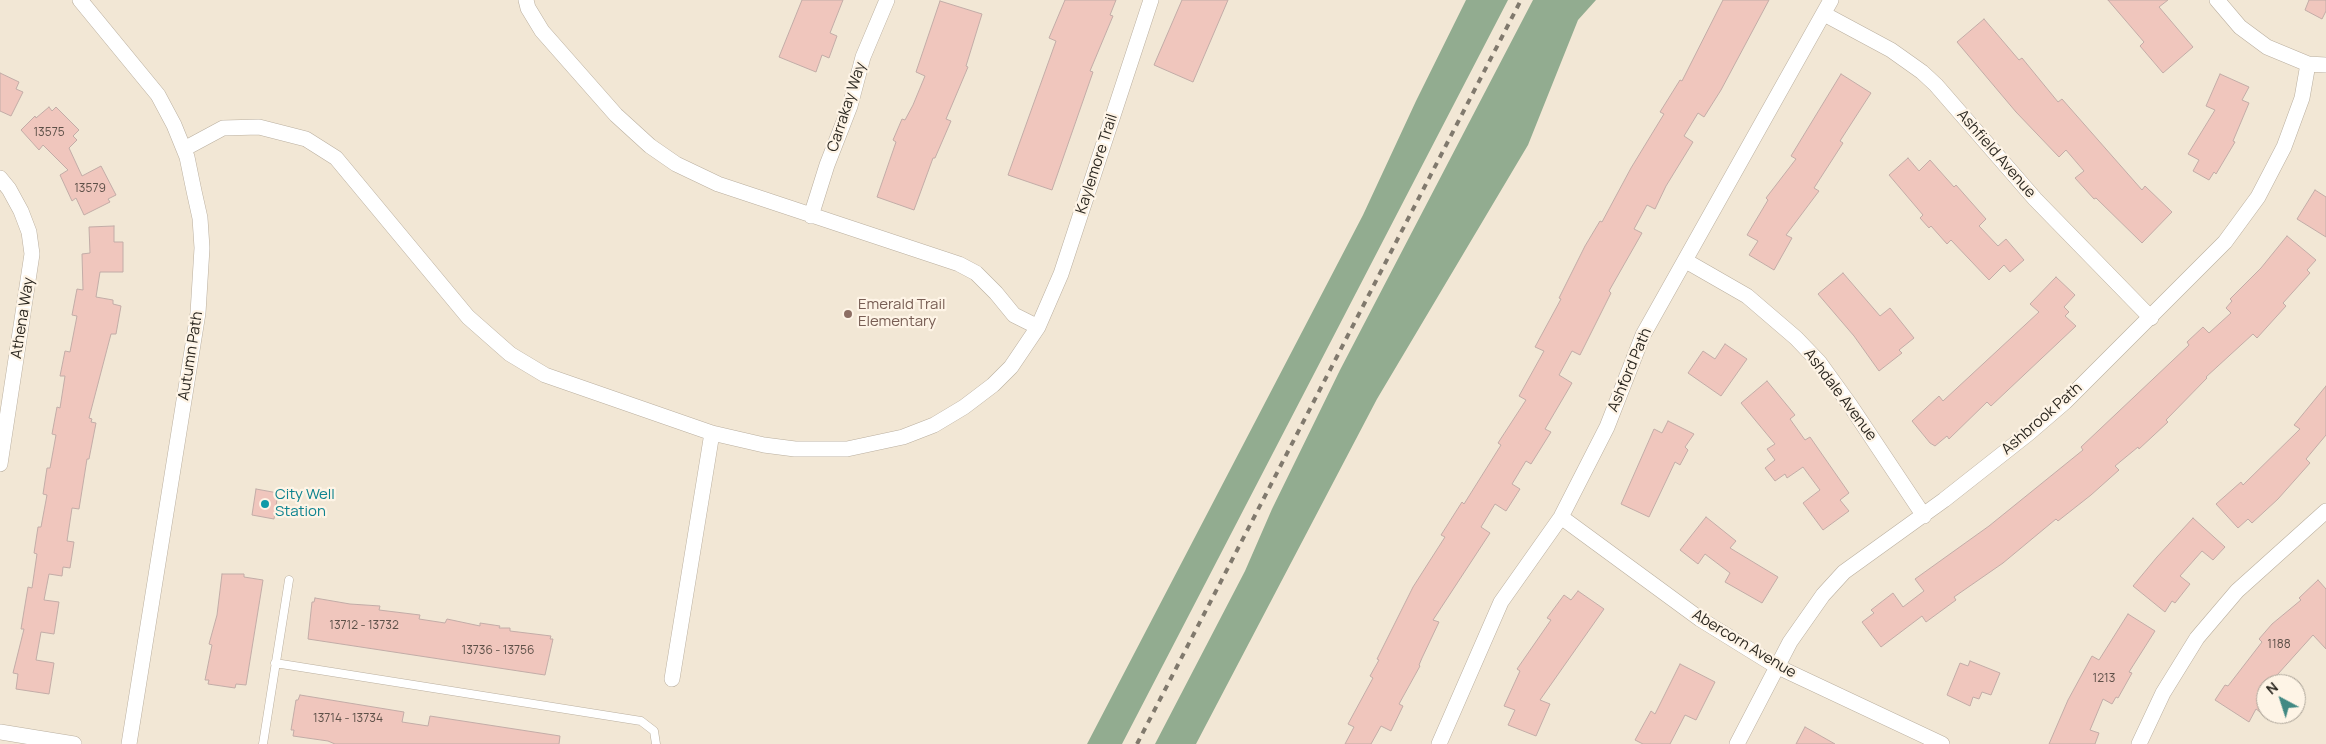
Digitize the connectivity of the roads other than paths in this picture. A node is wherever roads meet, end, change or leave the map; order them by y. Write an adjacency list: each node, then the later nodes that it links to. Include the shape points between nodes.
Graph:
1 (80, 0): 10 (street, Autumn Path, via 158,95)
2 (526, 0): 12 (street, via 542,30 616,115 650,146 676,164 718,184)
3 (887, 0): 12 (street, Carrakay Way, via 863,57 850,106)
4 (1151, 0): 15 (street, Kaylemore Trail, via 1061,274)
5 (1831, 0): 7 (street, Ashford Path)
6 (2217, 0): 8 (street, via 2253,38)
7 (1824, 14): 13 (street, Ashford Path); 14 (street, Ashfield Avenue, via 1892,50 1936,85 2035,199)
8 (2308, 64): 9 (street); 14 (street, Ashbrook Path, via 2294,124 2258,197 2225,242)
9 (2326, 65)
10 (184, 149): 16 (street, Kaylemore Trail, via 223,128 259,127 306,139 336,158 468,317 510,354 545,375); 27 (street, Autumn Path, via 200,218 202,277)
11 (0, 178): 17 (street, Athena Way, via 21,211 29,232 32,254)
12 (811, 216): 15 (street, via 959,264 976,273 1014,315)
13 (1686, 261): 19 (street, Ashdale Avenue, via 1747,296 1819,362); 20 (street, Ashford Path, via 1643,335 1607,427)
14 (2151, 318): 19 (street, Ashbrook Path, via 2065,402)
15 (1038, 327): 16 (street, Kaylemore Trail, via 1011,367 993,385 934,425 903,437 847,449 795,449)
16 (712, 433): 24 (street)
17 (0, 464)
18 (2326, 511): 33 (street, via 2237,591 2197,638 2163,693)
19 (1924, 516): 23 (street, Ashbrook Path, via 1844,572 1806,617)
20 (1561, 517): 23 (street, Abercorn Avenue, via 1700,619); 30 (street, Ashford Path, via 1501,602)
21 (289, 580): 22 (lane)
22 (276, 663): 28 (lane); 29 (lane, via 641,721 654,731)
23 (1776, 666): 31 (street, Ashbrook Path); 32 (street, Abercorn Avenue)
24 (672, 679)
25 (0, 732): 26 (street)
26 (74, 744)
27 (129, 744)
28 (263, 744)
29 (656, 744)
30 (1439, 744)
31 (1737, 744)
32 (1942, 744)
33 (2139, 744)

